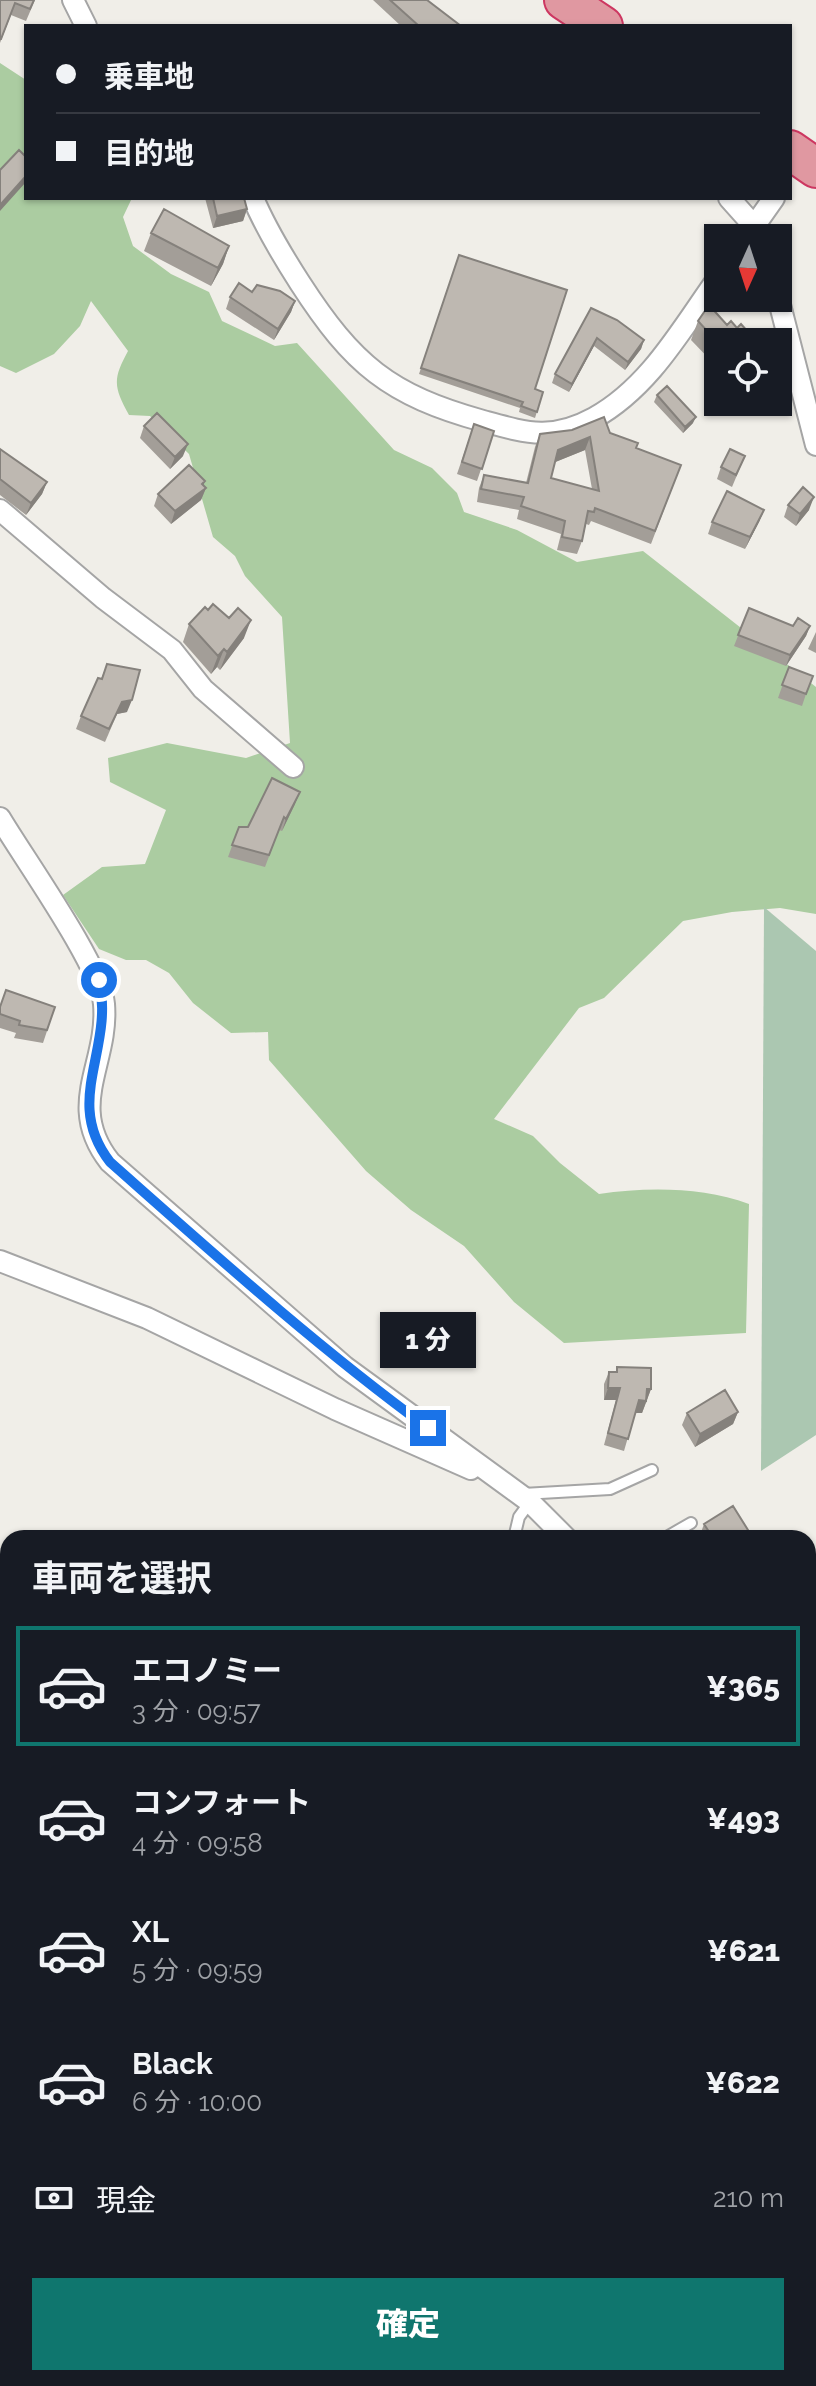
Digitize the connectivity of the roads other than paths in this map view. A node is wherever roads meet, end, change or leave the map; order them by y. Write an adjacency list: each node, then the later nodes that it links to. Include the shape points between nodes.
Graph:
1 (73, 0): 4 (street)
2 (552, 0): 5 (street)
3 (564, 0): 6 (highway)
4 (85, 24)
5 (573, 24)
6 (600, 24)
7 (254, 200): 12 (street, via 267,232 332,332 374,374 438,409 532,435 562,432 632,392)
8 (730, 200): 10 (street)
9 (773, 200): 11 (street)
10 (746, 224)
11 (759, 224)
12 (704, 297)
13 (782, 312): 14 (street)
14 (816, 445)
15 (0, 510): 16 (street, via 172,650 203,689)
16 (293, 767)
17 (0, 818): 20 (street, via 99,980 105,1019 89,1089 91,1129 99,1147 345,1367)
18 (0, 1261): 20 (street, via 147,1318 432,1454)
19 (652, 1470): 21 (lane, via 610,1489)
20 (497, 1479): 21 (street)
21 (524, 1498): 23 (lane); 24 (street)
22 (691, 1523): 25 (lane)
23 (516, 1530)
24 (558, 1530)
25 (679, 1530)

